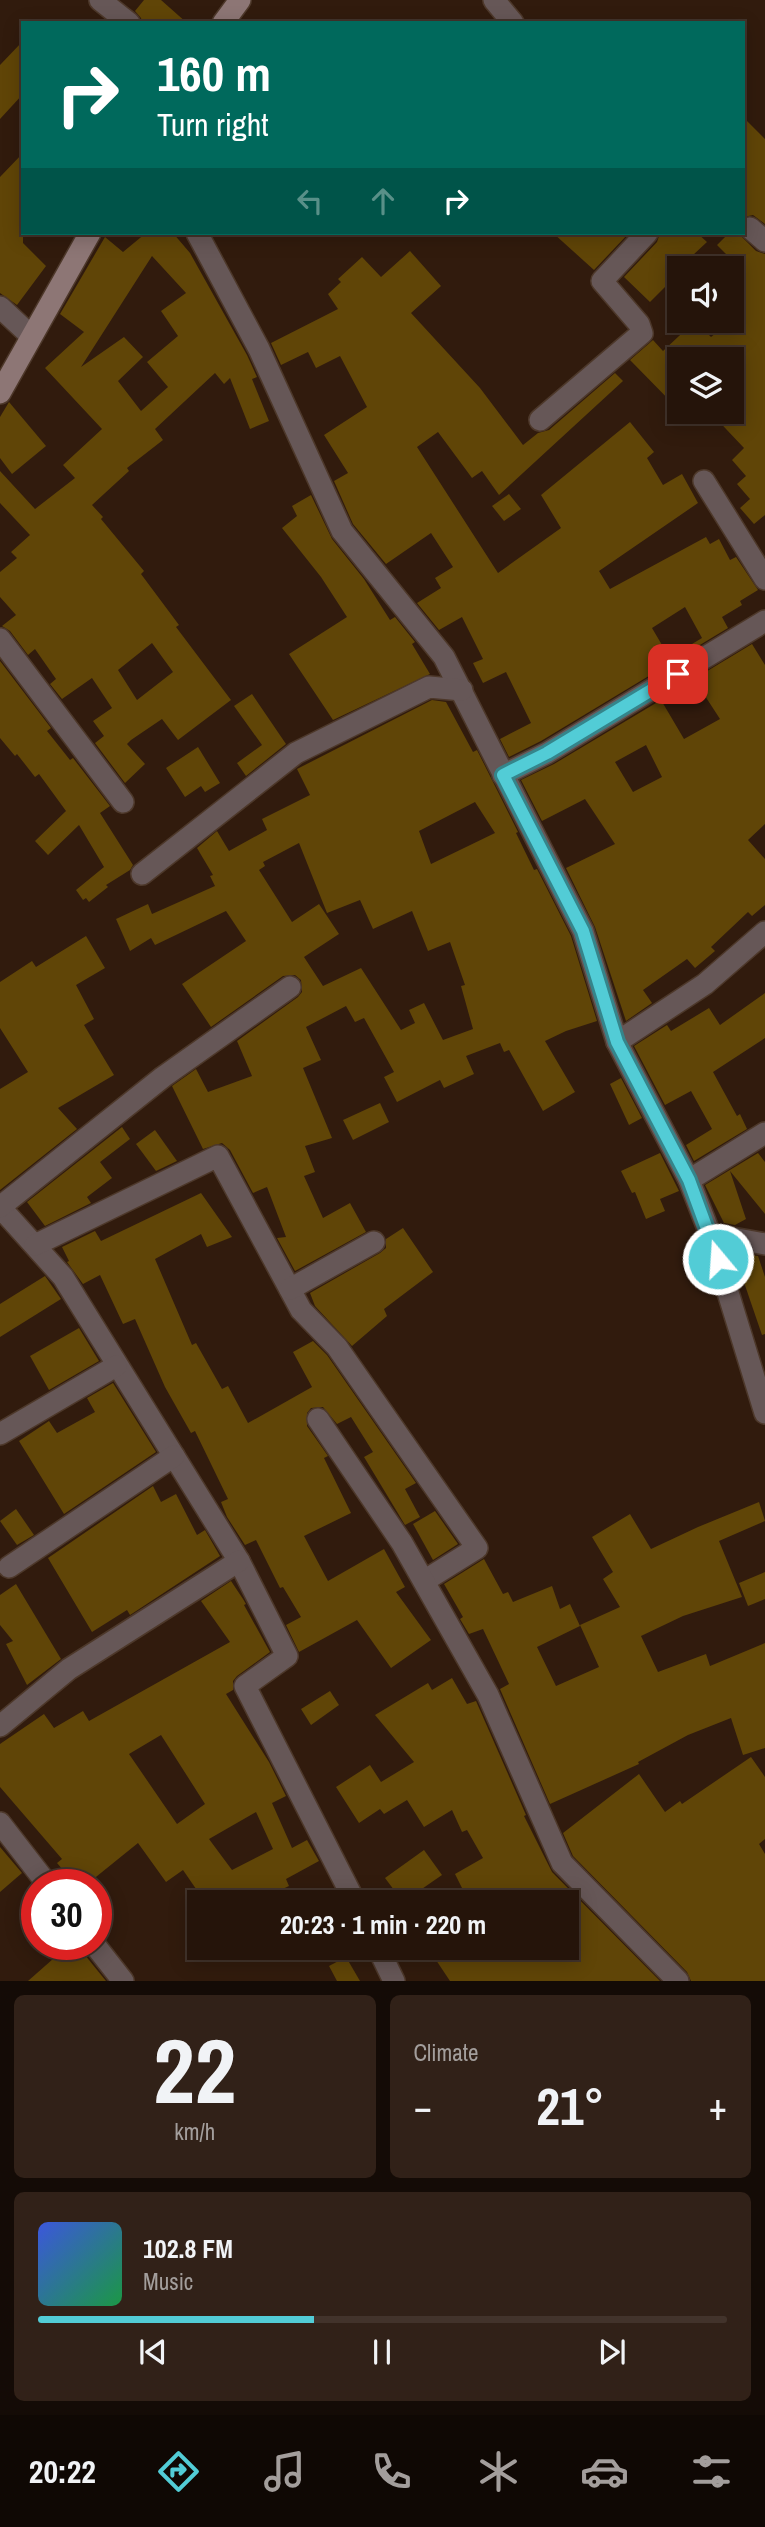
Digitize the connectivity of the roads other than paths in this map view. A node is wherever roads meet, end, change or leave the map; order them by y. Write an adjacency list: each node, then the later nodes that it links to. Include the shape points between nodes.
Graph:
1 (100, 0): 4 (street)
2 (240, 0): 5 (street)
3 (494, 0): 6 (street)
4 (126, 21)
5 (224, 21)
6 (511, 21)
7 (89, 235): 11 (street)
8 (198, 235): 18 (street, via 260,349 342,531 444,657)
9 (645, 235): 13 (street, via 602,281 642,333)
10 (0, 307): 11 (street)
11 (31, 337): 12 (street)
12 (0, 393)
13 (540, 420)
14 (704, 481): 15 (street)
15 (765, 579)
16 (765, 621): 19 (street)
17 (0, 639): 20 (street)
18 (461, 690): 19 (street); 21 (street, via 429,687 296,753)
19 (503, 775): 24 (street, via 583,931)
20 (123, 802)
21 (142, 874)
22 (765, 932): 24 (street, via 705,984)
23 (290, 987): 27 (street, via 163,1077)
24 (617, 1042): 26 (street)
25 (765, 1133): 26 (street)
26 (689, 1180): 28 (street)
27 (0, 1207): 31 (street)
28 (710, 1234): 30 (street); 34 (street)
29 (374, 1242): 32 (street)
30 (765, 1244)
31 (35, 1245): 32 (street, via 218,1156); 33 (street, via 63,1277)
32 (290, 1289): 40 (street, via 301,1310 337,1347 477,1548)
33 (116, 1366): 36 (street); 37 (street)
34 (765, 1413)
35 (318, 1419): 40 (street)
36 (0, 1434)
37 (174, 1456): 38 (street); 39 (street)
38 (239, 1562): 41 (street, via 69,1669); 44 (street, via 287,1656 245,1686)
39 (9, 1567)
40 (424, 1581): 49 (street, via 488,1695 562,1863)
41 (0, 1726)
42 (0, 1823): 43 (street)
43 (36, 1869)
44 (349, 1890)
45 (107, 1960): 47 (street)
46 (384, 1960): 48 (street)
47 (123, 1981)
48 (394, 1981)
49 (678, 1981)

